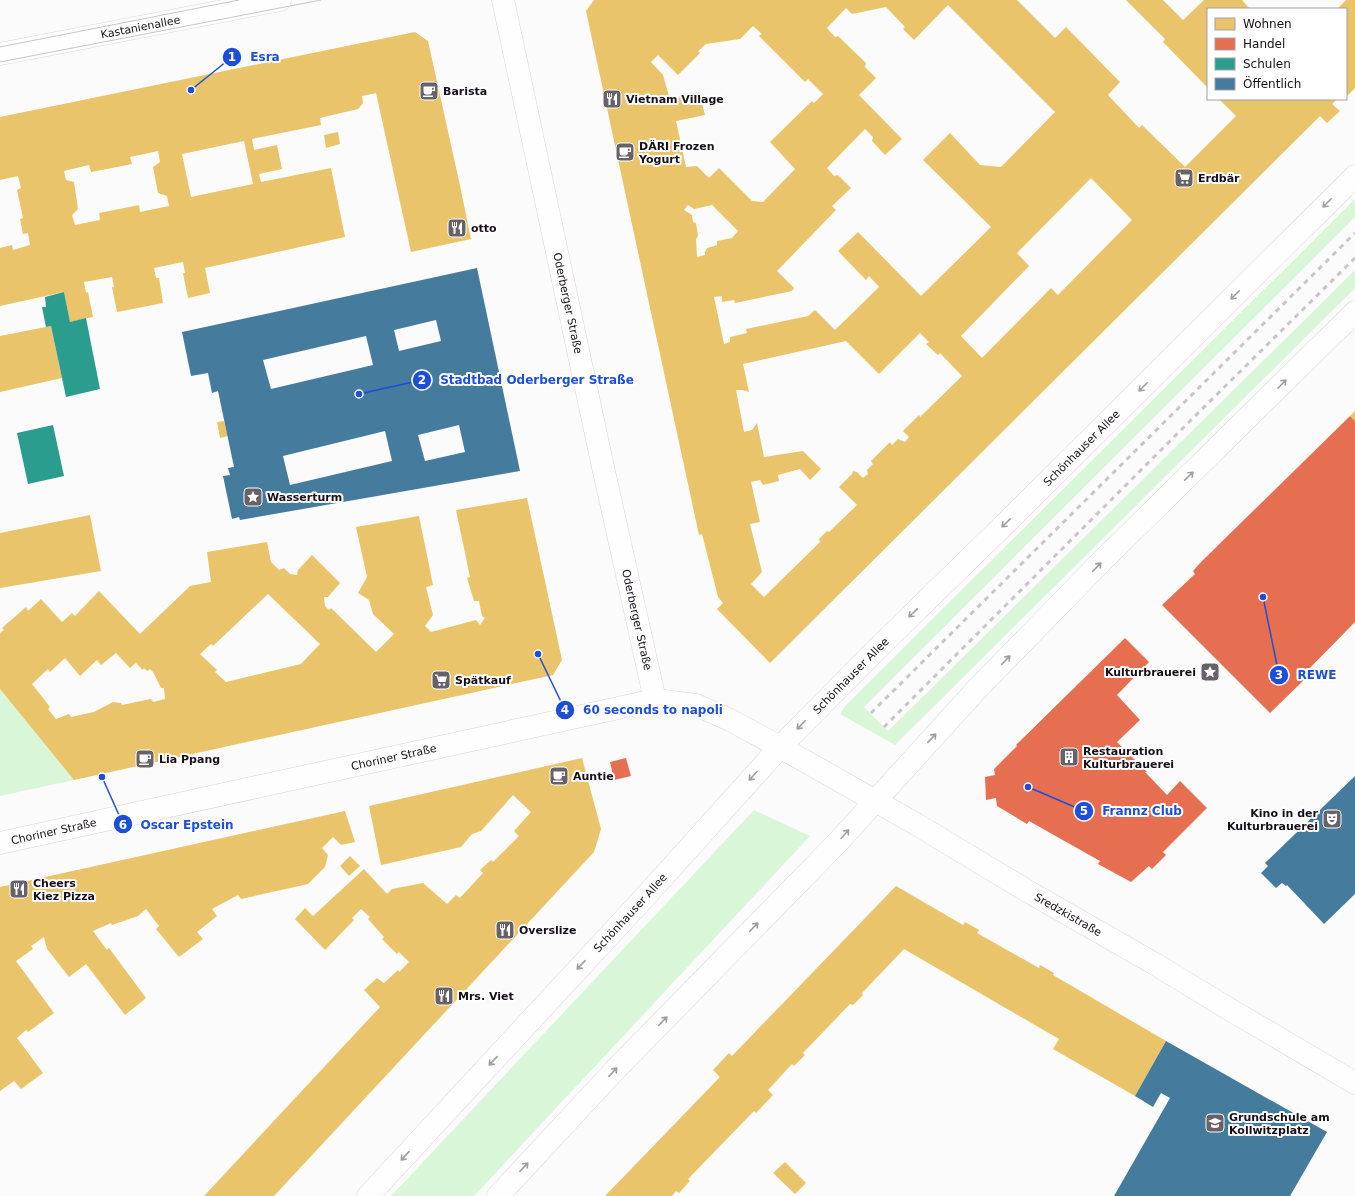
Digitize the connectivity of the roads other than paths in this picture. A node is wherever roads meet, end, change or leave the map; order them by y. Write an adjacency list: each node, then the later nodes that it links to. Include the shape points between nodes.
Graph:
1 (280, 0): 3 (main road, Kastanienallee)
2 (504, 0): 6 (main road, Oderberger Straße)
3 (0, 54)
4 (1355, 176): 7 (main road, Schönhauser Allee, one-way to 7)
5 (1355, 312): 8 (main road, one-way to 5, via 978,688 1103,560)
6 (655, 700): 7 (main road, Choriner Straße, via 696,706 730,720); 9 (main road, Choriner Straße)
7 (780, 747): 8 (main road, Sredzkistraße); 11 (main road, Schönhauser Allee, one-way to 11)
8 (875, 801): 10 (main road, Sredzkistraße); 12 (main road, one-way to 8, via 615,1070)
9 (0, 843)
10 (1355, 1083)
11 (368, 1196)
12 (498, 1196)

